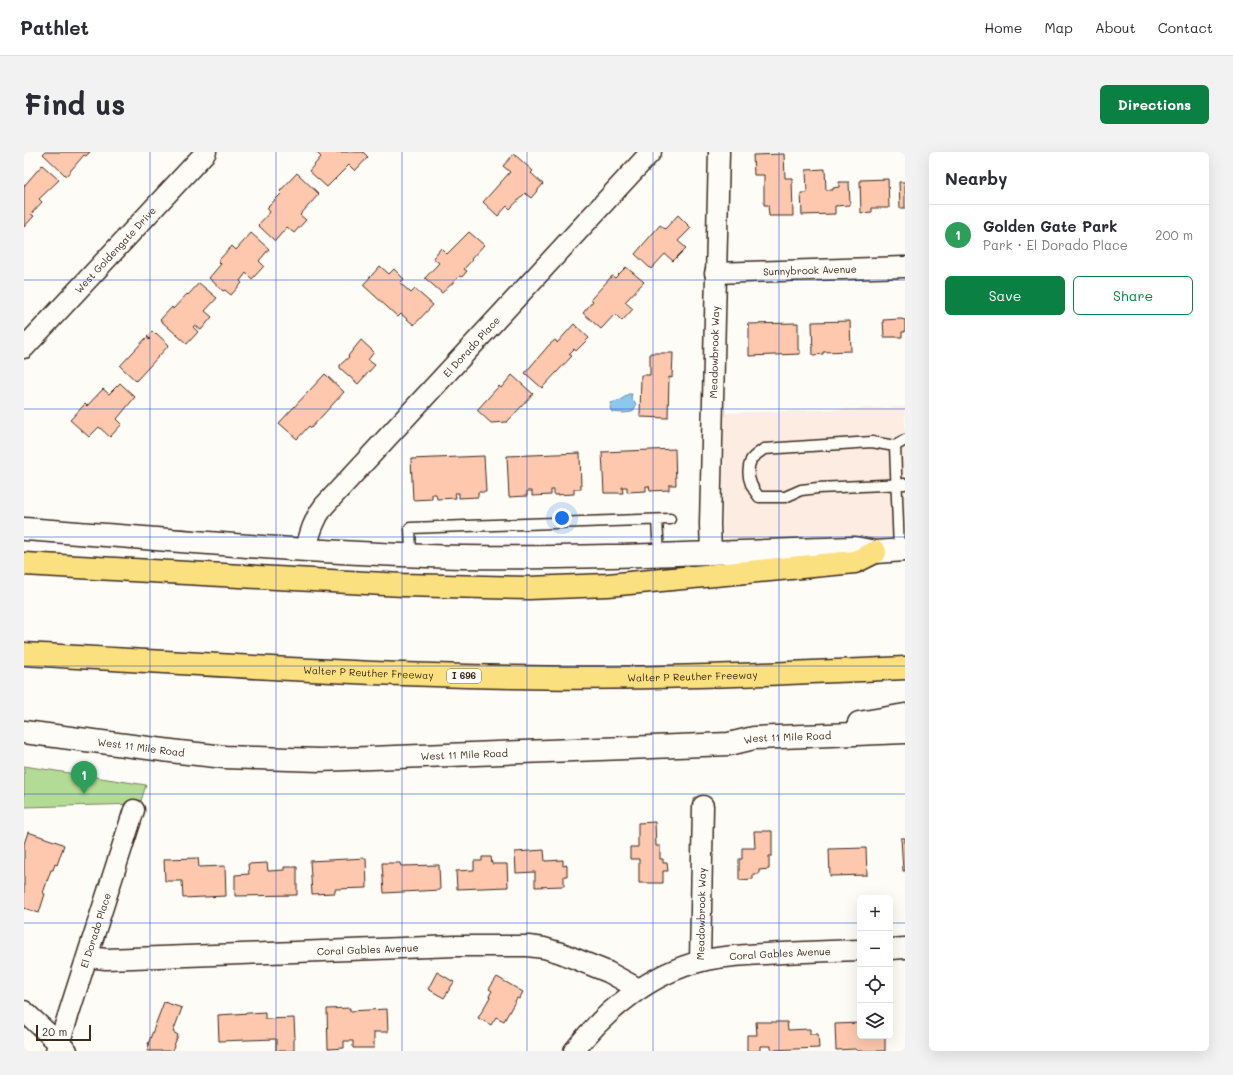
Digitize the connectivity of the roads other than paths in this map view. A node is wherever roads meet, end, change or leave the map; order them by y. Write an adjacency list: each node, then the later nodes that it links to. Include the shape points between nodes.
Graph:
1 (206, 152): 6 (street, West Goldengate Drive)
2 (651, 152): 13 (street, El Dorado Place, via 324,506 312,526)
3 (719, 152): 5 (street, Meadowbrook Way)
4 (905, 267): 5 (street, Sunnybrook Avenue)
5 (715, 273): 15 (street, Meadowbrook Way)
6 (24, 348)
7 (905, 440): 8 (lane)
8 (895, 446): 9 (lane); 9 (lane, via 872,442 764,449 752,459 748,474 752,488 759,497 785,497 801,490 818,488)
9 (900, 484): 14 (lane)
10 (657, 520): 11 (lane); 17 (lane); 18 (lane, via 410,528)
11 (670, 520)
12 (24, 529): 13 (main road)
13 (306, 550): 18 (main road)
14 (902, 550): 16 (main road)
15 (711, 552): 16 (main road, via 855,548); 17 (main road)
16 (874, 552): 19 (highway, via 856,562 608,585 529,588 402,586)
17 (659, 554): 18 (main road, via 544,557)
18 (411, 555)
19 (24, 564)
20 (24, 654): 21 (highway, Walter P Reuther Freeway / I 696, via 331,671 513,677 700,676)
21 (905, 668)
22 (905, 715): 25 (main road)
23 (24, 732): 25 (main road, West 11 Mile Road, via 225,757 320,760 729,744 754,738)
24 (905, 732): 25 (main road, West 11 Mile Road)
25 (778, 737)
26 (703, 806): 32 (street, Meadowbrook Way)
27 (134, 810): 31 (street, El Dorado Place)
28 (905, 948): 29 (street)
29 (893, 949)
30 (857, 950): 32 (street, Coral Gables Avenue, via 718,957)
31 (88, 957): 33 (street, Coral Gables Avenue, via 106,959 455,946 528,946 561,953 608,972); 35 (street, El Dorado Place)
32 (700, 961): 33 (street, Meadowbrook Way)
33 (639, 989): 36 (street, Meadowbrook Way, via 597,1024)
34 (24, 1011): 35 (street)
35 (61, 1049)
36 (574, 1051)

